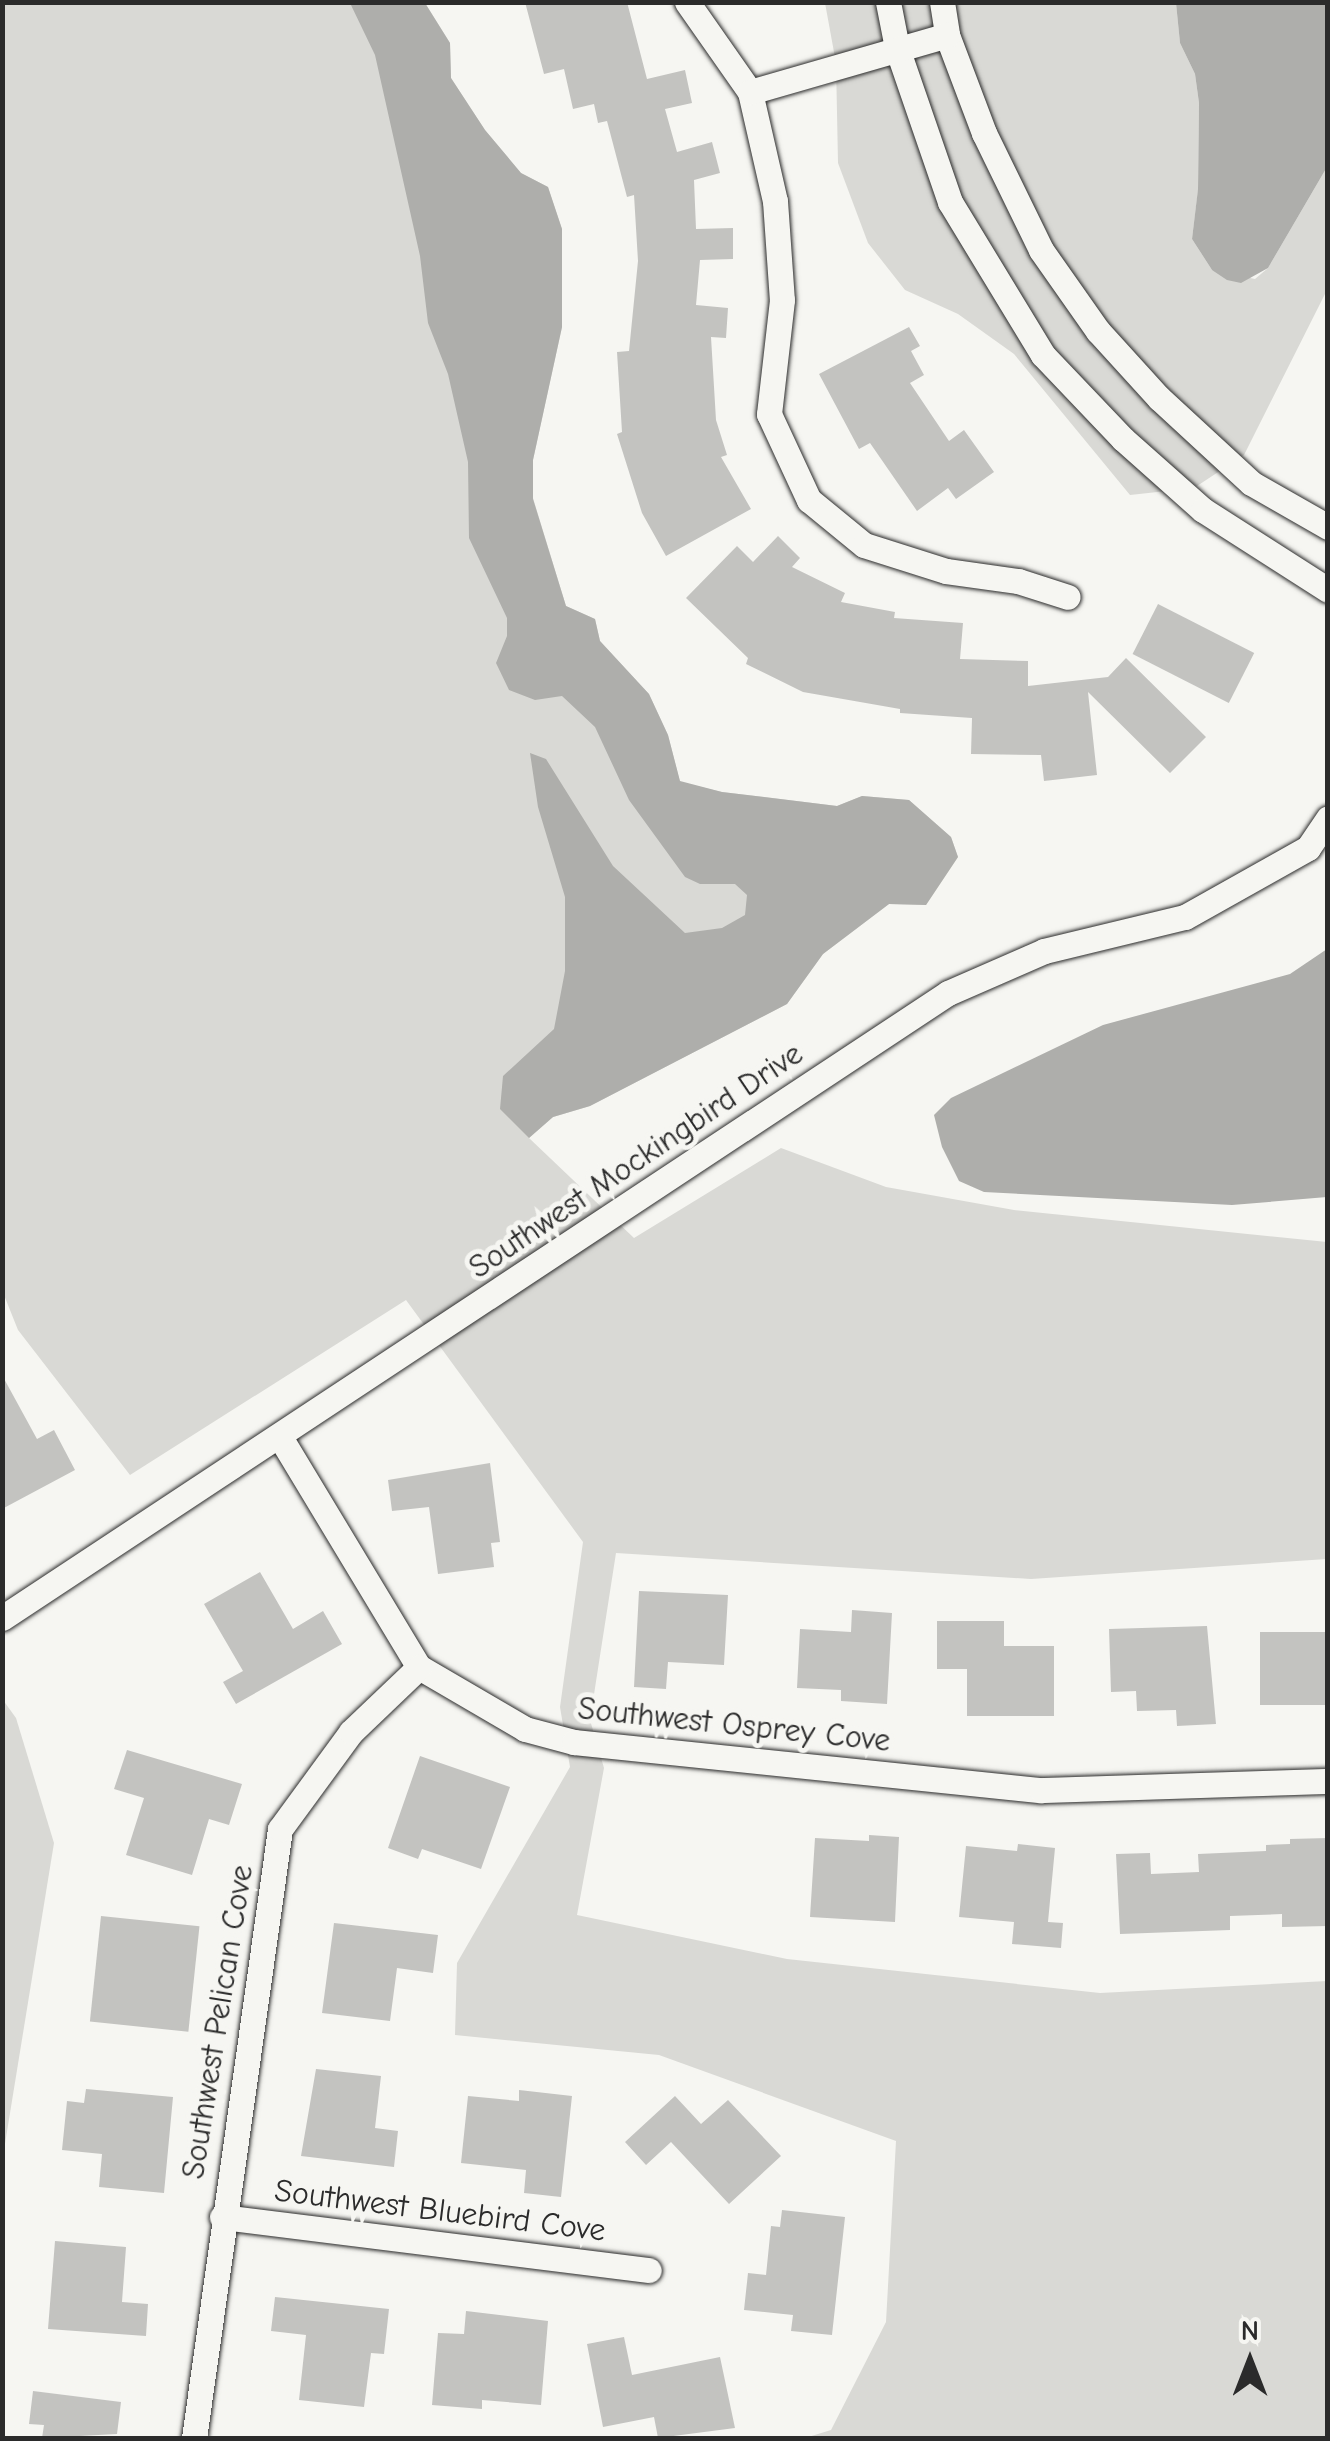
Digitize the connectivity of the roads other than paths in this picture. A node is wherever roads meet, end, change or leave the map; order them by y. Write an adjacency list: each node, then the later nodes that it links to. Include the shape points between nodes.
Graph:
1 (687, 2): 6 (street)
2 (888, 2): 5 (street)
3 (942, 2): 4 (street)
4 (947, 35): 5 (street); 7 (street, via 984,132 1042,250 1098,331 1251,483)
5 (898, 48): 6 (street); 8 (street, via 950,202 1043,355 1122,439 1204,510)
6 (750, 92): 9 (street, via 775,202 782,300 768,414 809,500 864,545)
7 (1328, 527)
8 (1328, 590)
9 (1068, 597)
10 (1328, 818): 11 (street, Southwest Mockingbird Drive, via 1308,848 1185,916 1044,950 948,993)
11 (280, 1436): 12 (street, Southwest Mockingbird Drive); 13 (street, Southwest Osprey Cove)
12 (2, 1618)
13 (419, 1666): 14 (street, Southwest Osprey Cove, via 525,1729 574,1742 1042,1790); 15 (street, Southwest Pelican Cove, via 351,1732 280,1830)
14 (1328, 1781)
15 (222, 2217): 16 (street, Southwest Bluebird Cove); 17 (street, Southwest Pelican Cove)
16 (650, 2270)
17 (194, 2438)

